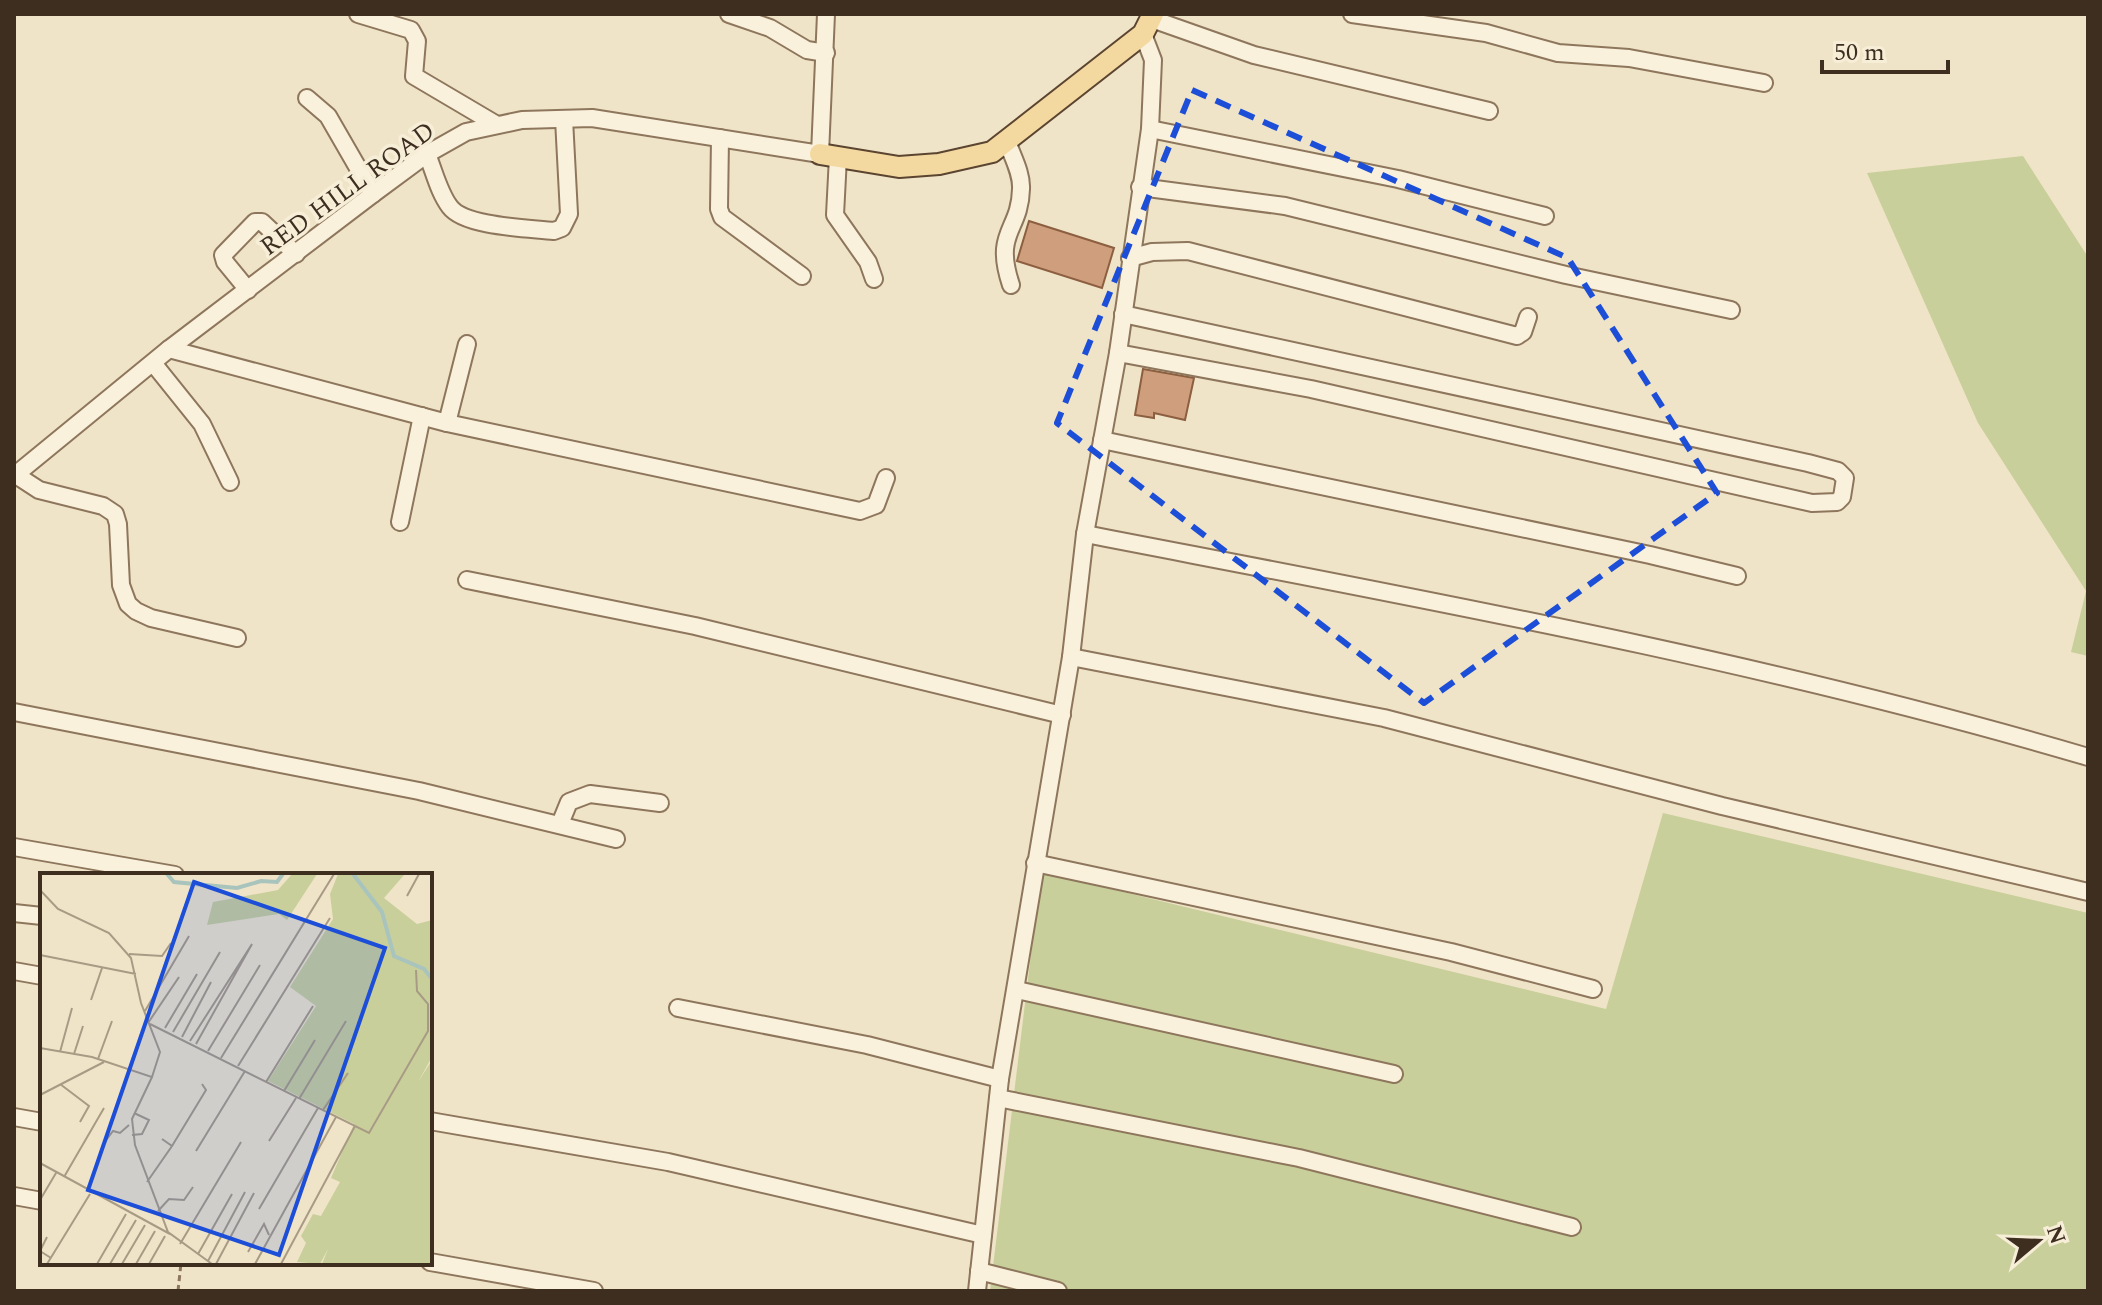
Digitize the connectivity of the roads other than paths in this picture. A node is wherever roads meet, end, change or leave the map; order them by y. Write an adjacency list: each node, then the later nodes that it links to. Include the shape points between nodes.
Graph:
1 (358, 14): 11 (street, via 411,30 417,41 414,76)
2 (729, 14): 6 (street, via 770,28 807,50)
3 (826, 14): 6 (street)
4 (1352, 14): 7 (street, via 1486,33 1558,53 1629,58)
5 (1148, 22): 9 (street, via 1254,55); 12 (street, via 1153,60); 14 (main road)
6 (826, 53): 16 (street)
7 (1764, 83)
8 (307, 98): 18 (street, via 328,116)
9 (1489, 111)
10 (564, 119): 11 (street, RED HILL ROAD); 13 (street, RED HILL ROAD, via 592,118); 15 (street, via 569,214 562,228 554,231 461,216 448,205)
11 (497, 125): 15 (street, RED HILL ROAD, via 466,132)
12 (1150, 129): 17 (street); 19 (street, via 1398,179)
13 (720, 138): 16 (street, RED HILL ROAD); 22 (street, via 722,217)
14 (1007, 141): 16 (main road, via 992,152 926,165 899,167); 24 (street, via 1021,191 1004,244)
15 (427, 154): 18 (street, RED HILL ROAD)
16 (829, 155): 23 (street, via 835,215)
17 (1140, 187): 21 (street); 26 (street, via 1285,206)
18 (373, 194): 20 (street, RED HILL ROAD)
19 (1545, 216)
20 (296, 254): 25 (street, RED HILL ROAD); 25 (street, via 262,222 255,222 223,255)
21 (1130, 258): 27 (street); 28 (street, via 1188,251 1517,336)
22 (802, 276)
23 (874, 279)
24 (1011, 285)
25 (248, 290): 30 (street, RED HILL ROAD)
26 (1731, 310)
27 (1123, 314): 31 (street); 31 (street, via 1808,463 1838,471 1845,487 1837,502 1812,503 1311,389)
28 (1528, 317)
29 (467, 344): 34 (street)
30 (169, 349): 32 (street, RED HILL ROAD); 33 (street)
31 (1118, 353): 35 (street)
32 (153, 363): 36 (street, RED HILL ROAD); 38 (street, via 202,424)
33 (422, 416): 34 (street); 39 (street)
34 (447, 423): 37 (street, via 860,511 876,505)
35 (1102, 440): 40 (street); 41 (street)
36 (15, 476): 43 (street, via 39,490 100,504 115,514 121,585 136,611)
37 (886, 478)
38 (230, 482)
39 (400, 522)
40 (1085, 534): 44 (street); 47 (street, via 1500,614 1820,687)
41 (1737, 576)
42 (467, 580): 46 (street, via 695,626)
43 (237, 638)
44 (1071, 657): 46 (street); 54 (street, via 1384,718 1722,806)
45 (14, 712): 49 (street)
46 (1062, 715): 52 (street)
47 (2088, 757)
48 (660, 803): 49 (street, via 590,794 569,802)
49 (560, 824): 50 (street)
50 (616, 839)
51 (14, 847): 53 (street)
52 (1035, 863): 59 (street, via 1451,952); 60 (street)
53 (164, 873)
54 (2088, 892)
55 (14, 913): 56 (street)
56 (40, 916)
57 (14, 971): 58 (street)
58 (40, 976)
59 (1593, 989)
60 (1017, 990): 62 (street); 63 (street)
61 (678, 1008): 63 (street, via 867,1045)
62 (1394, 1074)
63 (1000, 1079): 64 (street)
64 (998, 1098): 70 (street, via 1299,1158); 71 (street)
65 (14, 1117): 67 (street)
66 (432, 1121): 71 (street, via 668,1162)
67 (40, 1122)
68 (14, 1196): 69 (street)
69 (40, 1201)
70 (1572, 1227)
71 (983, 1235): 73 (street)
72 (432, 1262): 74 (street)
73 (979, 1271): 75 (street); 76 (street)
74 (594, 1291)
75 (977, 1291)
76 (1058, 1291)

